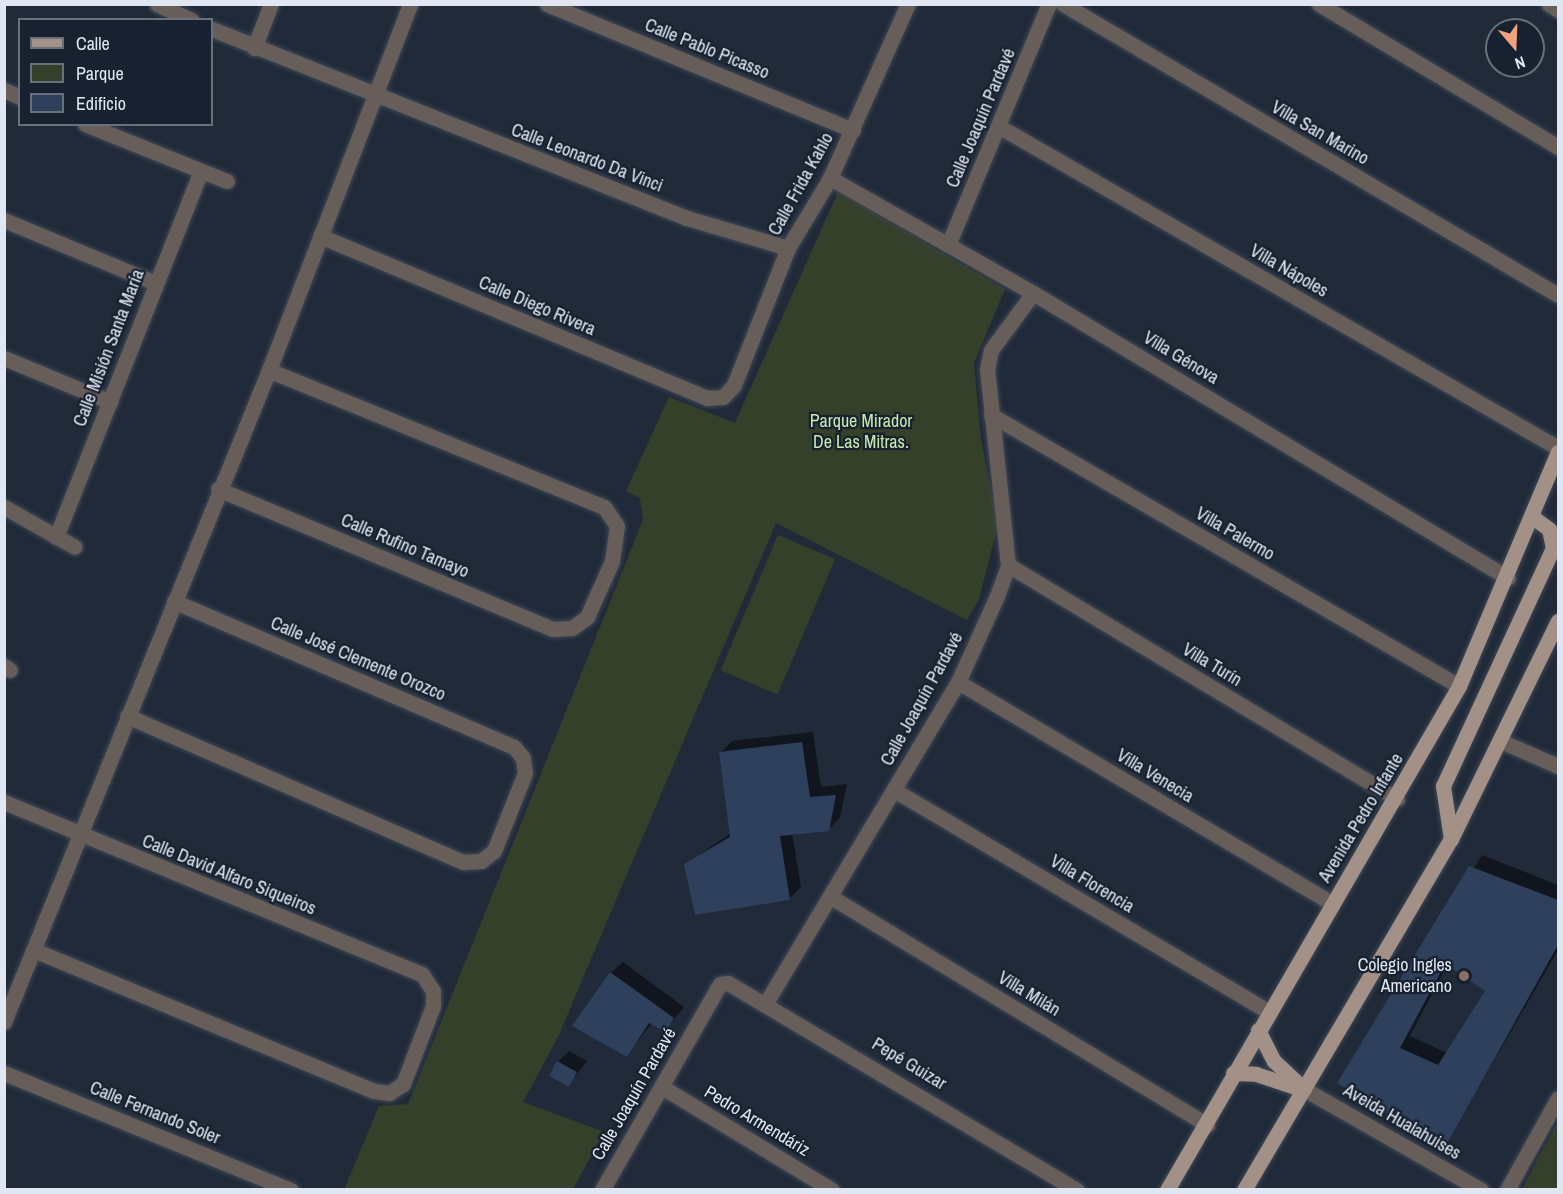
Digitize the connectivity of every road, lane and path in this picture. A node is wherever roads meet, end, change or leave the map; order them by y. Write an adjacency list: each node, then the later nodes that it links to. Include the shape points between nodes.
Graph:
1 (157, 4): 11 (street)
2 (271, 4): 13 (street)
3 (410, 4): 16 (street)
4 (547, 4): 19 (street, Calle Pablo Picasso)
5 (908, 4): 19 (street, Calle Frida Kahlo)
6 (1049, 4): 18 (street, Calle Joaquín Pardavé)
7 (1063, 4): 30 (street, Villa San Marino)
8 (1319, 4): 20 (street)
9 (1549, 4): 10 (street)
10 (1558, 10)
11 (187, 18)
12 (213, 29): 13 (street, Calle Leonardo Da Vinci)
13 (254, 48): 16 (street, Calle Leonardo Da Vinci)
14 (4, 90): 15 (street)
15 (18, 96)
16 (375, 97): 25 (street); 27 (street, Calle Leonardo Da Vinci, via 687,218)
17 (90, 126): 21 (street)
18 (1000, 128): 26 (street, Calle Joaquín Pardavé); 36 (street, Villa Nápoles)
19 (853, 130): 22 (street, Calle Frida Kahlo)
20 (1558, 147)
21 (200, 174): 23 (street); 28 (street, Calle Misión Santa María)
22 (830, 178): 26 (street, Villa Génova); 27 (street, Calle Frida Kahlo)
23 (227, 182)
24 (4, 220): 28 (street)
25 (320, 236): 32 (street); 33 (street, Calle Diego Rivera, via 706,398 723,398)
26 (948, 245): 29 (street, Villa Génova)
27 (788, 248): 33 (street, Calle Frida Kahlo)
28 (155, 283): 34 (street, Calle Misión Santa María)
29 (1033, 293): 35 (street, via 991,350); 43 (street, Villa Génova)
30 (1558, 295)
31 (4, 358): 34 (street)
32 (269, 370): 37 (street); 37 (street, Calle Rufino Tamayo, via 604,507 614,519 618,538 612,561 579,624 553,629)
33 (734, 385)
34 (110, 402): 40 (street, Calle Misión Santa María)
35 (991, 415): 42 (street); 47 (street, Villa Palermo)
36 (1558, 450): 39 (main road, Avenida Pedro Infante)
37 (218, 489): 44 (street)
38 (4, 507): 40 (street)
39 (1534, 518): 43 (main road, Avenida Pedro Infante); 55 (main road, via 1549,529 1553,548 1443,786)
40 (56, 537): 41 (street)
41 (75, 547)
42 (1008, 565): 46 (street, Calle Joaquín Pardavé); 52 (street, Villa Turín)
43 (1508, 578): 47 (main road, Avenida Pedro Infante)
44 (174, 601): 48 (street); 48 (street, Calle José Clemente Orozco, via 514,747 523,758 525,773 494,851 481,861 464,862)
45 (1558, 621): 49 (main road)
46 (957, 682): 51 (street, Calle Joaquín Pardavé); 57 (street, Villa Venecia)
47 (1459, 686): 52 (main road, Avenida Pedro Infante)
48 (127, 716): 54 (street)
49 (1503, 742): 50 (street); 55 (main road)
50 (1558, 766)
51 (894, 790): 56 (street, Calle Joaquín Pardavé); 61 (street, Villa Florencia)
52 (1397, 799): 57 (main road, Avenida Pedro Infante)
53 (4, 802): 54 (street, Calle David Alfaro Siqueiros)
54 (80, 836): 58 (street); 58 (street, Calle David Alfaro Siqueiros, via 422,974 433,991 433,1006 403,1084 388,1093)
55 (1451, 839): 67 (main road)
56 (831, 897): 60 (street, Calle Joaquín Pardavé); 69 (street, Villa Milán)
57 (1332, 903): 61 (main road, Avenida Pedro Infante)
58 (33, 950): 62 (street)
59 (718, 987): 60 (street, Pepé Guizar, via 728,982); 66 (street, Calle Joaquín Pardavé)
60 (766, 1001): 73 (street, Pepé Guizar)
61 (1269, 1012): 63 (main road, Avenida Pedro Infante)
62 (4, 1022)
63 (1258, 1030): 65 (main road, Avenida Pedro Infante); 67 (main road, via 1274,1061)
64 (4, 1073): 70 (street, Calle Fernando Soler)
65 (1233, 1073): 67 (main road, via 1256,1074); 69 (main road, Avenida Pedro Infante)
66 (662, 1087): 71 (street, Calle Joaquín Pardavé); 72 (street, Pedro Armendáriz)
67 (1304, 1089): 75 (main road); 76 (street, Aveida Hualahuises)
68 (1558, 1098): 77 (street)
69 (1207, 1125): 74 (main road, Avenida Pedro Infante)
70 (291, 1190)
71 (602, 1190)
72 (832, 1190)
73 (1077, 1190)
74 (1167, 1190)
75 (1244, 1190)
76 (1481, 1190)
77 (1507, 1190)

